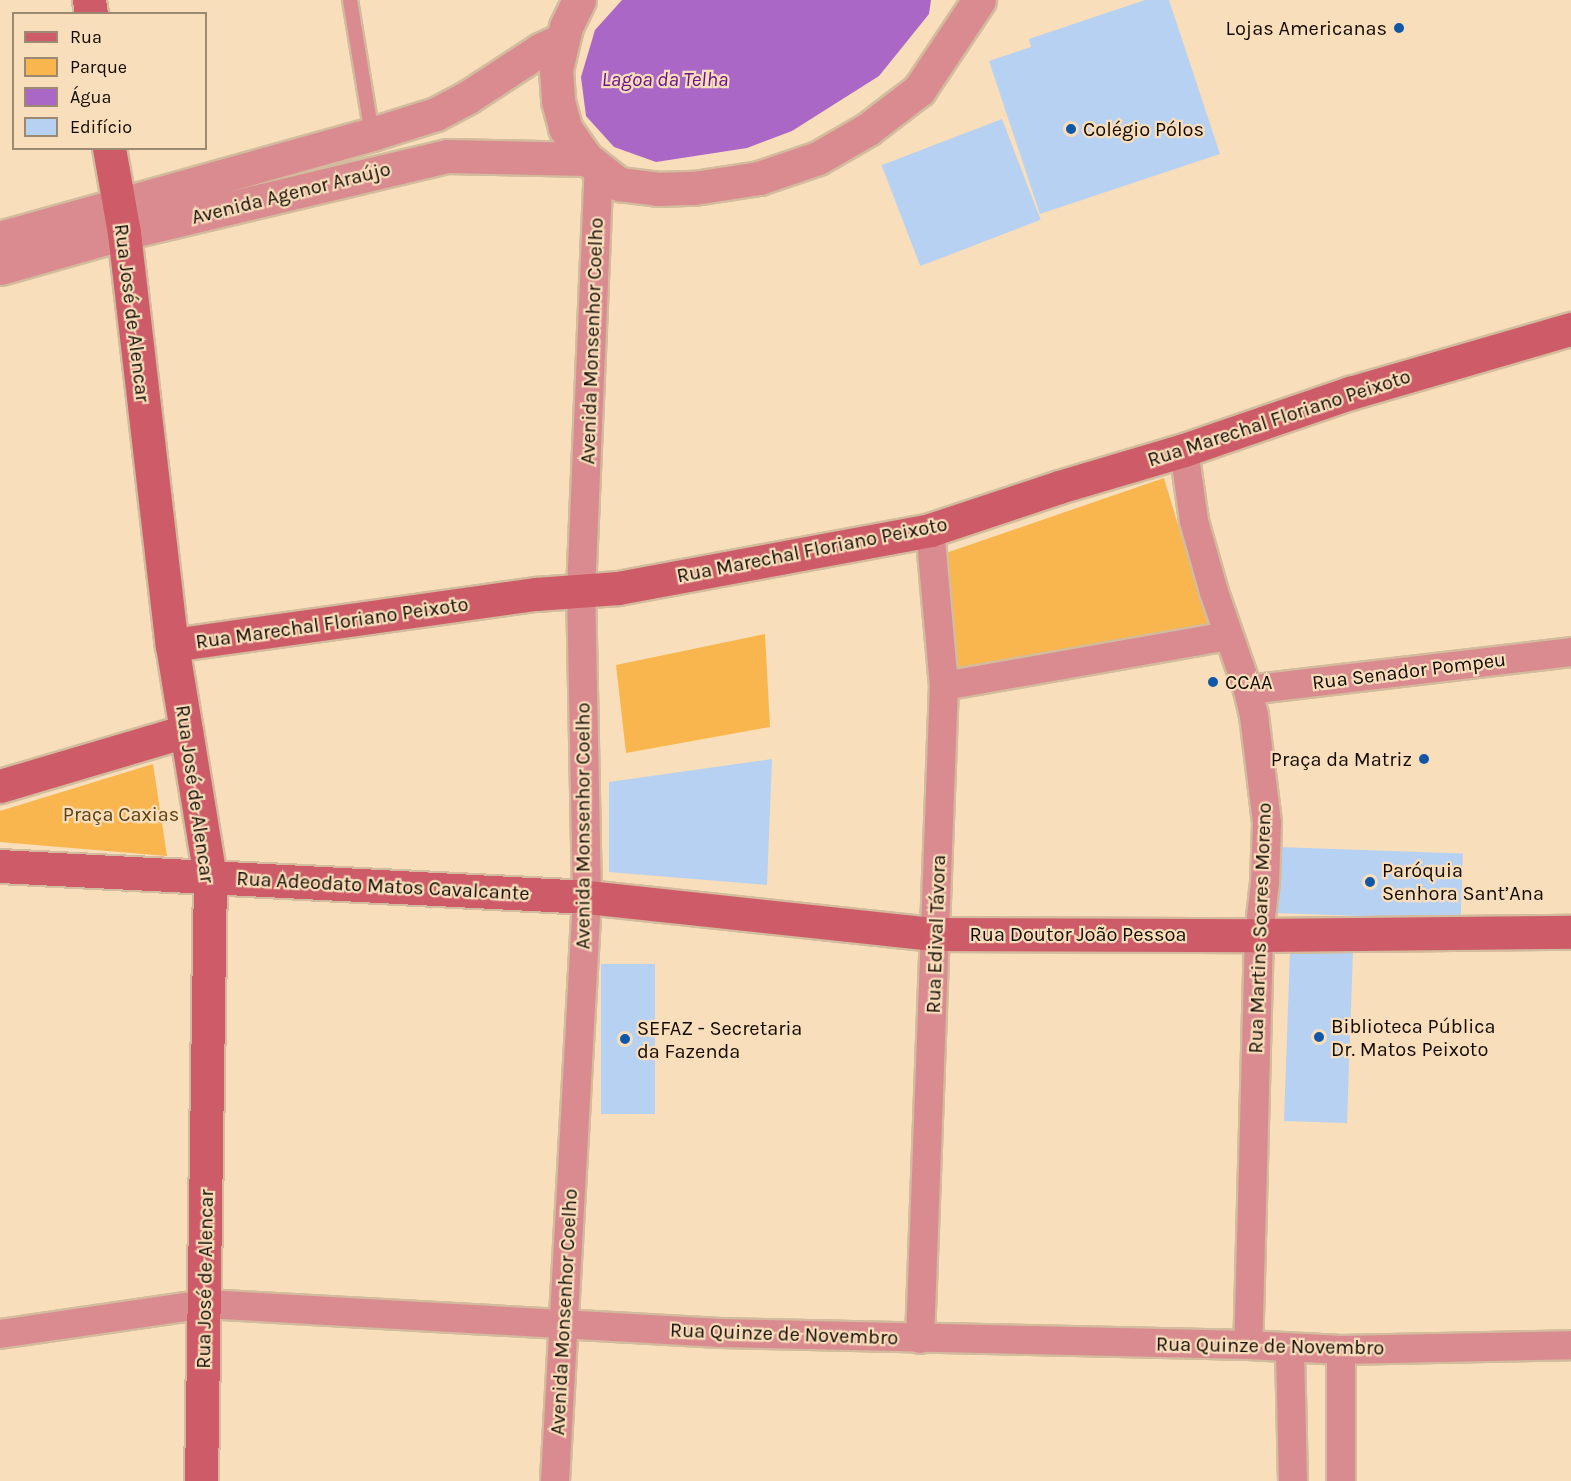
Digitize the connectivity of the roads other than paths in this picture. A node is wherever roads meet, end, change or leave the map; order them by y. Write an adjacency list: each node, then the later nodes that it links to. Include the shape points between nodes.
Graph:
1 (350, 0): 4 (lane)
2 (980, 0): 6 (street, Avenida Agenor Araújo, via 919,90 868,129 818,158 759,178 694,188 619,184)
3 (567, 17): 4 (street, Avenida Agenor Araújo, via 540,50 468,97 436,114); 6 (street, Avenida Agenor Araújo, via 556,70 558,101 565,128)
4 (372, 134): 7 (street, Avenida Agenor Araújo)
5 (109, 150): 7 (main road, Rua José de Alencar)
6 (593, 165): 7 (street, Avenida Agenor Araújo, via 447,156); 13 (street, Avenida Monsenhor Coelho)
7 (120, 219): 8 (street, Avenida Agenor Araújo); 9 (street, Avenida Agenor Araújo); 15 (main road, Rua José de Alencar)
8 (0, 238)
9 (0, 267)
10 (1571, 329): 11 (main road, Rua Marechal Floriano Peixoto, via 1350,393)
11 (1184, 450): 12 (main road, Rua Marechal Floriano Peixoto); 14 (street, Rua Martins Soares Moreno, via 1194,521)
12 (930, 530): 13 (main road, Rua Marechal Floriano Peixoto); 17 (street, Rua Edival Távora)
13 (581, 592): 15 (main road, Rua Marechal Floriano Peixoto, via 536,594); 23 (street, Avenida Monsenhor Coelho)
14 (1228, 636): 17 (street); 18 (street, Rua Martins Soares Moreno)
15 (172, 645): 19 (main road, Rua José de Alencar)
16 (1571, 652): 18 (street, Rua Senador Pompeu)
17 (944, 686): 25 (street, Rua Edival Távora)
18 (1248, 690): 26 (street, Rua Martins Soares Moreno, via 1267,823)
19 (186, 731): 20 (main road); 22 (main road, Rua José de Alencar)
20 (0, 786)
21 (0, 866): 22 (main road, Rua Adeodato Matos Cavalcante)
22 (210, 876): 23 (main road, Rua Adeodato Matos Cavalcante); 27 (main road, Rua José de Alencar)
23 (587, 897): 25 (main road, Rua Doutor João Pessoa); 28 (street, Avenida Monsenhor Coelho)
24 (1571, 932): 26 (main road, Rua Doutor João Pessoa)
25 (936, 934): 26 (main road, Rua Doutor João Pessoa); 30 (street, Rua Edival Távora)
26 (1259, 935): 31 (street, Rua Martins Soares Moreno)
27 (205, 1304): 28 (street, Rua Quinze de Novembro); 29 (street, Rua Quinze de Novembro); 35 (main road, Rua José de Alencar)
28 (562, 1323): 30 (street, Rua Quinze de Novembro); 36 (street, Avenida Monsenhor Coelho)
29 (0, 1334)
30 (920, 1339): 31 (street, Rua Quinze de Novembro)
31 (1248, 1345): 33 (street, Rua Quinze de Novembro)
32 (1571, 1345): 34 (street, Rua Quinze de Novembro)
33 (1290, 1349): 34 (street, Rua Quinze de Novembro); 37 (street)
34 (1341, 1350): 38 (street)
35 (201, 1481)
36 (555, 1481)
37 (1293, 1481)
38 (1341, 1481)

